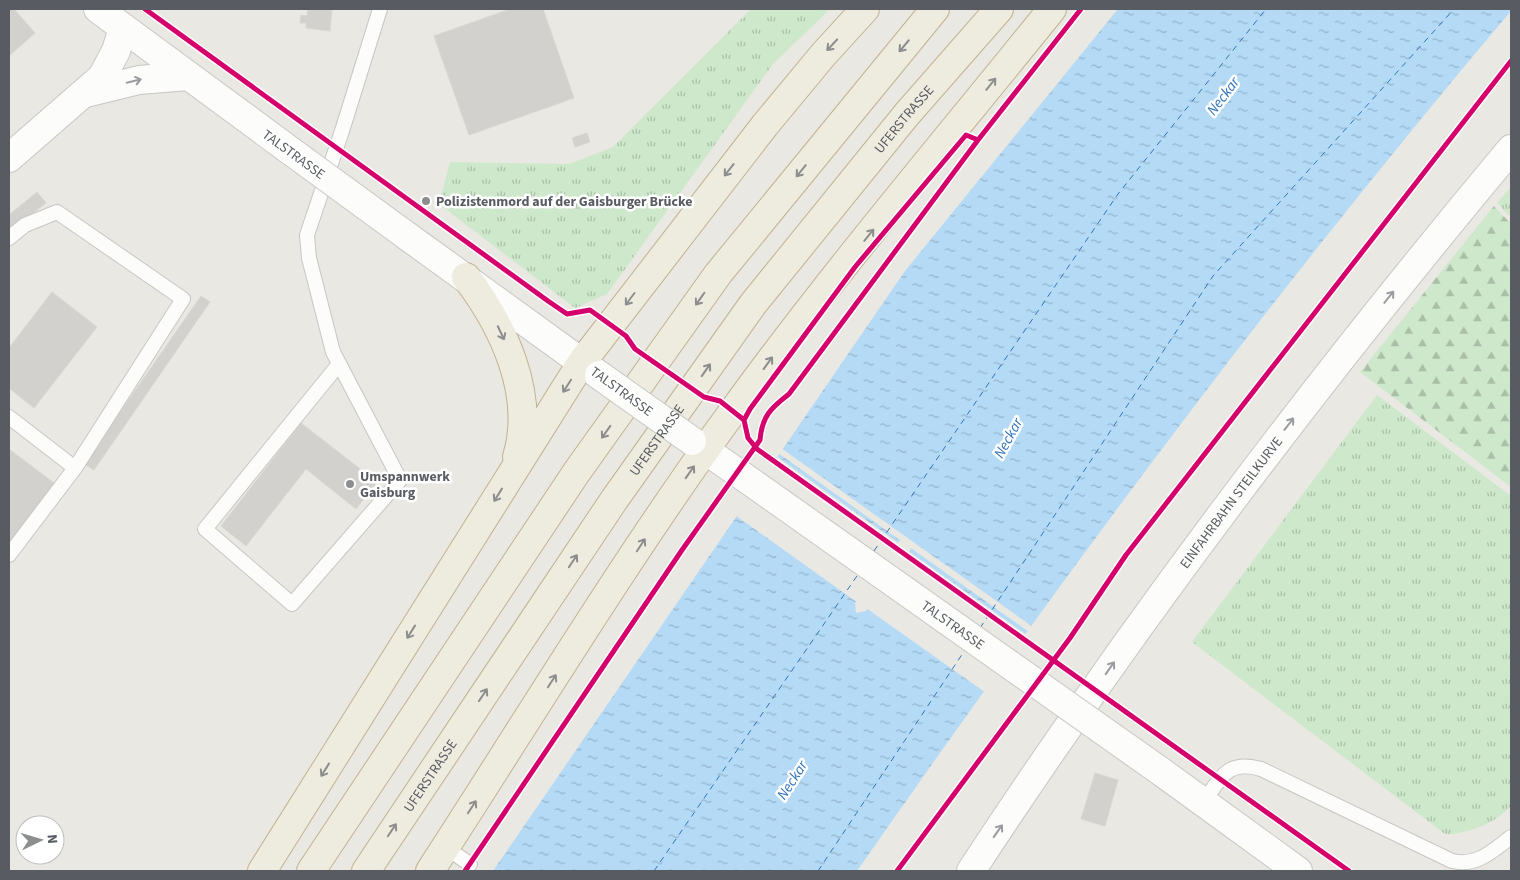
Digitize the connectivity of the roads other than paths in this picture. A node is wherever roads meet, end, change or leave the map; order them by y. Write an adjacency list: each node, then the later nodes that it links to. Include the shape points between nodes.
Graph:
1 (98, 9): 7 (main road, TALSTRASSE)
2 (380, 9): 14 (lane, via 307,235 309,258 333,352)
3 (865, 9): 15 (highway, one-way to 15, via 765,125)
4 (935, 9): 26 (highway, one-way to 26, via 718,274 576,473)
5 (999, 9): 27 (highway, UFERSTRASSE, one-way to 5, via 614,500 753,304 907,114)
6 (1052, 9): 17 (highway, one-way to 6, via 794,329)
7 (123, 28): 8 (main road, TALSTRASSE); 9 (main road, via 116,51 102,76)
8 (188, 76): 9 (main road, one-way to 8, via 139,80); 13 (main road, TALSTRASSE, bridge)
9 (86, 92): 11 (main road)
10 (1511, 150): 29 (main road, EINFAHRBAHN STEILKURVE, one-way to 10, via 1165,588 1252,471 1414,265)
11 (9, 158)
12 (9, 238): 18 (lane, via 25,225 57,212 183,299)
13 (466, 277): 15 (main road, TALSTRASSE); 19 (highway, one-way to 19, via 492,315 515,369 522,428)
14 (339, 364): 14 (lane, via 205,529 292,604 400,480)
15 (591, 368): 17 (main road, TALSTRASSE, bridge); 19 (highway, one-way to 19)
16 (9, 417): 18 (lane)
17 (706, 451): 21 (main road, TALSTRASSE, bridge); 23 (highway, one-way to 17, via 664,508)
18 (75, 468): 20 (lane)
19 (512, 472): 25 (highway, one-way to 25)
20 (9, 555)
21 (1203, 803): 22 (lane, via 1225,772 1245,766 1261,770 1452,861 1473,863); 30 (main road, TALSTRASSE)
22 (1511, 837)
23 (446, 848): 24 (lane); 28 (highway)
24 (470, 864)
25 (262, 871)
26 (311, 871)
27 (366, 871)
28 (430, 871)
29 (970, 871)
30 (1298, 871)

